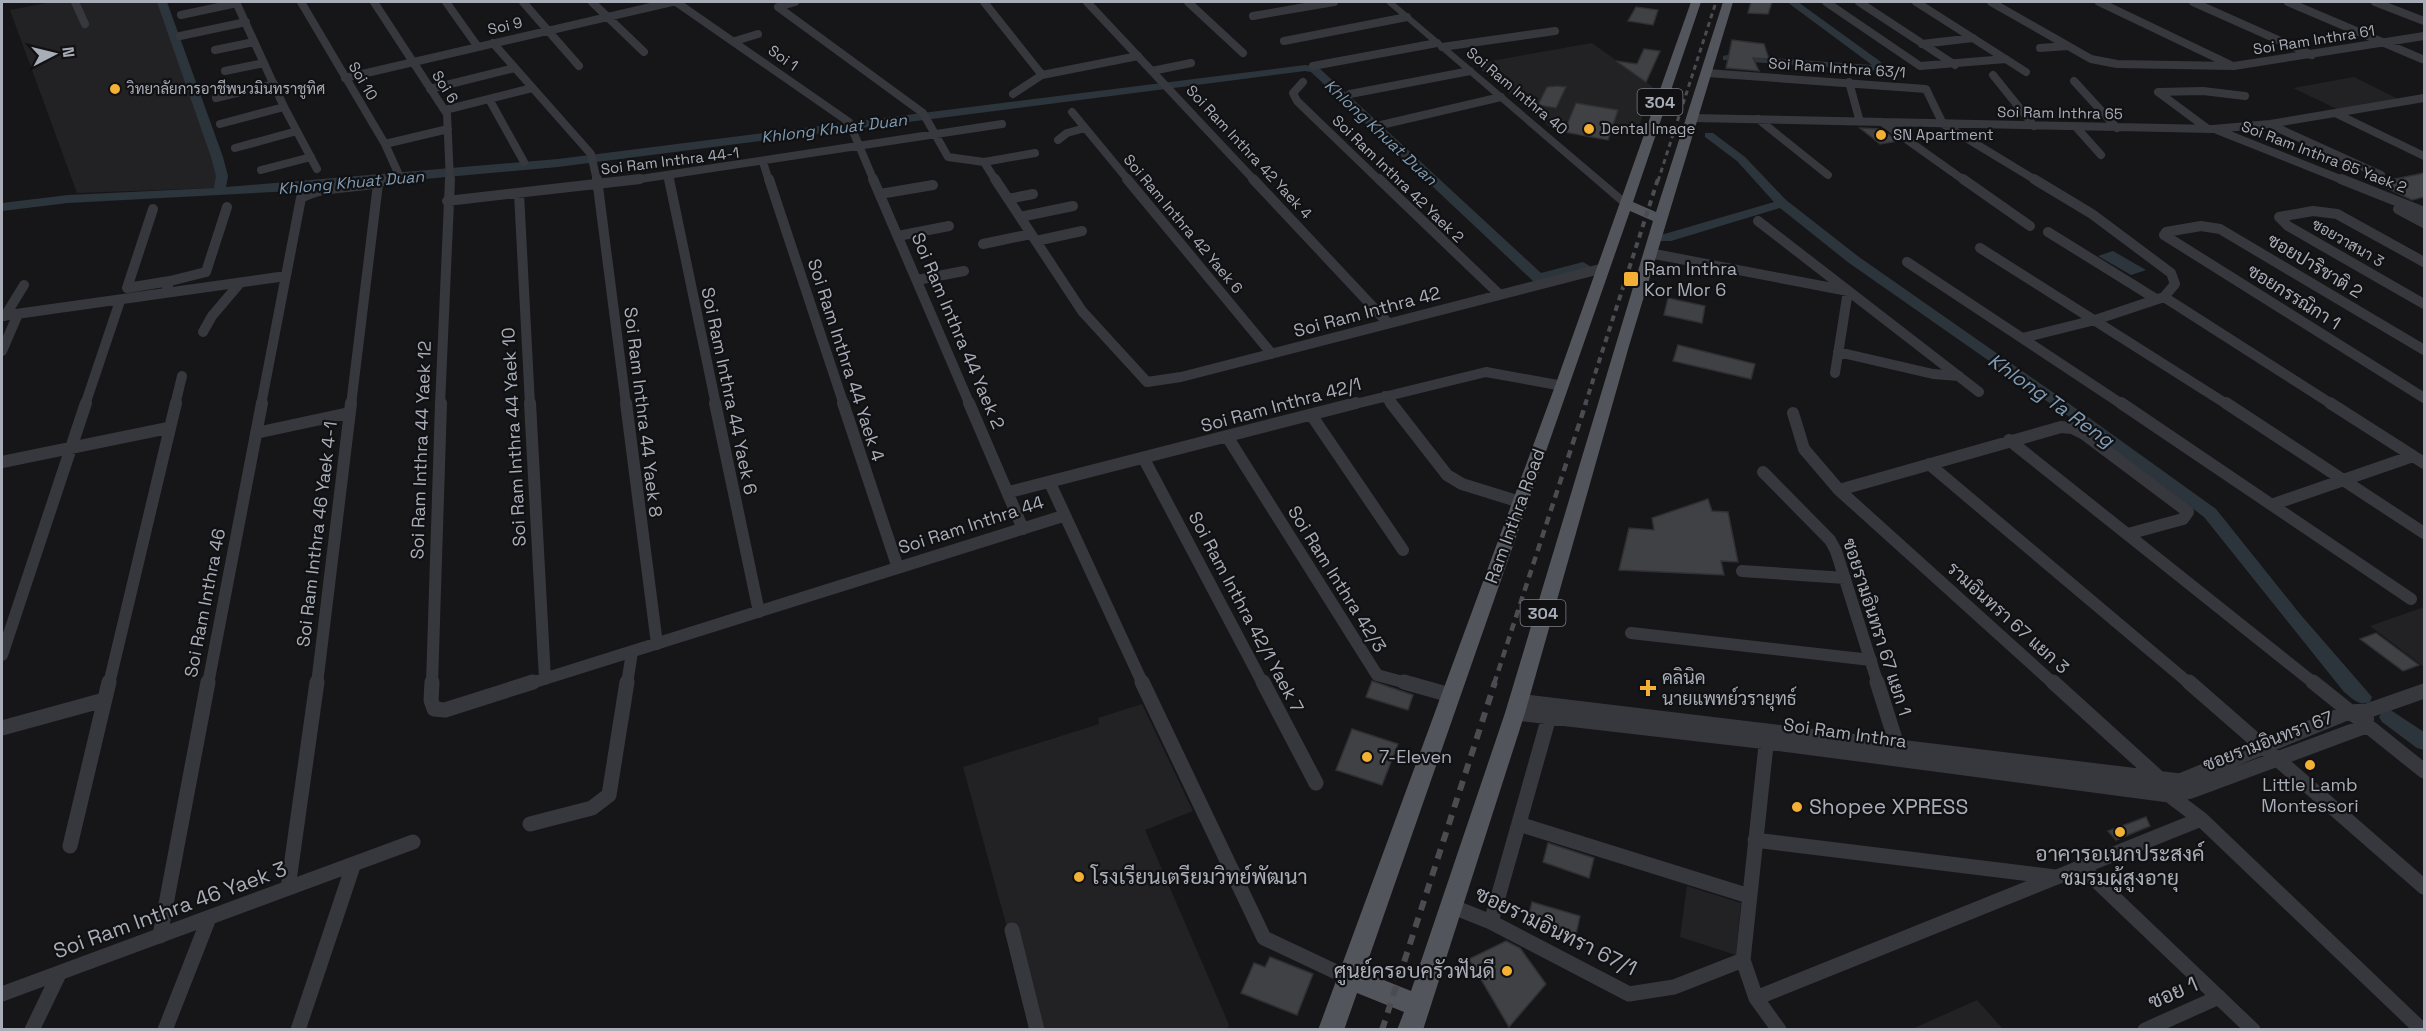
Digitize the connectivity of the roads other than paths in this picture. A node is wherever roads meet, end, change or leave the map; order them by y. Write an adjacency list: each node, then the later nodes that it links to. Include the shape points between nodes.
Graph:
1 (75, 2): 32 (street)
2 (237, 2): 26 (street); 31 (street)
3 (301, 2): 71 (street, Soi 10)
4 (374, 2): 56 (street, Soi 6)
5 (446, 2): 47 (street)
6 (523, 2): 33 (street)
7 (592, 2): 27 (street)
8 (672, 2): 27 (street, Soi 9)
9 (676, 2): 39 (street, Soi 1)
10 (795, 2): 105 (street, via 779,6 926,116)
11 (984, 2): 69 (street)
12 (1087, 2): 52 (street, Soi Ram Inthra 42 Yaek 4)
13 (1188, 2): 51 (street)
14 (1334, 2): 28 (street)
15 (1389, 2): 29 (street, Soi Ram Inthra 40)
16 (1695, 2): 130 (main road, Ram Inthra Road / 304)
17 (1728, 2): 68 (main road, 304)
18 (1826, 2): 59 (street, via 1915,64)
19 (1859, 2): 44 (street)
20 (1916, 2): 38 (street)
21 (1991, 2): 46 (street, Soi Ram Inthra 61)
22 (2099, 2): 62 (street)
23 (2193, 2): 53 (street)
24 (2288, 2): 42 (street)
25 (2375, 2): 30 (street)
26 (181, 15)
27 (607, 16): 33 (street, Soi 9); 50 (street)
28 (1253, 16)
29 (1407, 17): 40 (street); 45 (street, Soi Ram Inthra 40)
30 (2424, 21)
31 (246, 22): 36 (street); 41 (street)
32 (85, 24)
33 (547, 30): 43 (street, Soi 9); 60 (street)
34 (1555, 31): 45 (street)
35 (758, 34): 39 (street)
36 (180, 36)
37 (2424, 36): 42 (street, Soi Ram Inthra 61)
38 (1973, 38): 44 (street); 55 (street)
39 (735, 40): 108 (street, Soi 1, via 851,125)
40 (1284, 41)
41 (254, 42): 49 (street); 57 (street)
42 (2385, 42): 53 (street, Soi Ram Inthra 61); 54 (street)
43 (493, 43): 47 (street, Soi 9); 63 (street)
44 (1922, 44): 59 (street)
45 (1440, 45): 61 (street); 66 (street, Soi Ram Inthra 40)
46 (2068, 46): 48 (street); 62 (street, Soi Ram Inthra 61, via 2103,62)
47 (478, 47): 56 (street, Soi 9)
48 (2040, 48)
49 (215, 50)
50 (644, 52)
51 (1243, 53)
52 (1138, 56): 65 (street, Soi Ram Inthra 42 Yaek 4); 69 (street)
53 (2313, 56): 62 (street, Soi Ram Inthra 61)
54 (2422, 58)
55 (2006, 59): 59 (street); 67 (street)
56 (413, 62): 71 (street, Soi 9); 77 (street, Soi 6)
57 (264, 63): 64 (street); 75 (street)
58 (1191, 63): 65 (street)
59 (1954, 65)
60 (579, 66)
61 (1312, 66)
62 (2234, 66)
63 (514, 68): 76 (street); 77 (street)
64 (225, 71)
65 (1152, 71): 168 (street, Soi Ram Inthra 42 Yaek 4)
66 (1470, 71): 79 (street); 81 (street, Soi Ram Inthra 40)
67 (2026, 72)
68 (1707, 73): 74 (street, Soi Ram Inthra 63/1); 89 (main road, 304)
69 (1042, 75): 78 (street)
70 (1993, 75): 98 (street)
71 (345, 78): 107 (street, Soi 10)
72 (2074, 81): 101 (street)
73 (1303, 82): 161 (street, Soi Ram Inthra 42 Yaek 2, via 1293,93 1297,101)
74 (1849, 82): 91 (street); 95 (street, Soi Ram Inthra 63/1, via 1926,89)
75 (274, 84): 82 (street); 85 (street)
76 (532, 88): 84 (street); 123 (street, Soi Ram Inthra 44 Yaek 8, via 591,154)
77 (430, 89): 86 (street, Soi 6)
78 (1013, 94)
79 (1350, 94)
80 (2245, 96): 103 (street, via 2203,91 2158,92)
81 (1501, 97): 97 (street); 130 (street, Soi Ram Inthra 40)
82 (216, 98)
83 (2424, 98): 88 (street, Soi Ram Inthra 65)
84 (489, 99): 86 (street); 114 (street)
85 (284, 107): 93 (street); 104 (street)
86 (445, 110): 102 (street, Soi 6)
87 (1072, 112): 100 (street, Soi Ram Inthra 42 Yaek 6)
88 (2337, 114): 96 (street, Soi Ram Inthra 65); 112 (street)
89 (1693, 118): 90 (street, Soi Ram Inthra 65); 137 (main road, 304)
90 (1758, 119): 91 (street, Soi Ram Inthra 65); 119 (street)
91 (1860, 122): 92 (street, Soi Ram Inthra 65)
92 (1882, 122): 95 (street, Soi Ram Inthra 65); 141 (street)
93 (220, 124)
94 (1002, 124): 105 (street, Soi Ram Inthra 44-1)
95 (1943, 124): 98 (street, Soi Ram Inthra 65); 162 (street, via 2092,214 2171,273 2175,284)
96 (2270, 124): 103 (street, Soi Ram Inthra 65); 120 (street)
97 (1381, 125)
98 (2034, 126): 99 (street, Soi Ram Inthra 65)
99 (2076, 127): 101 (street, Soi Ram Inthra 65); 111 (street)
100 (1084, 128): 106 (street); 174 (street, Soi Ram Inthra 42 Yaek 6)
101 (2117, 128): 103 (street, Soi Ram Inthra 65)
102 (448, 129): 107 (street); 129 (street, Soi 6, via 451,174)
103 (2210, 129): 135 (street, Soi Ram Inthra 65 Yaek 2)
104 (297, 132): 109 (street); 113 (street)
105 (937, 135): 108 (street, Soi Ram Inthra 44-1); 116 (street, via 951,159)
106 (1058, 140)
107 (385, 144): 122 (street, Soi 10, via 399,175)
108 (861, 147): 115 (street, Soi Ram Inthra 44-1); 126 (street, Soi Ram Inthra 44 Yaek 2)
109 (235, 148)
110 (1035, 153): 116 (street)
111 (2101, 155)
112 (2424, 156)
113 (311, 157): 117 (street); 118 (street)
114 (524, 162)
115 (764, 162): 121 (street, Soi Ram Inthra 44-1); 207 (street, Soi Ram Inthra 44 Yaek 4)
116 (984, 162): 128 (street)
117 (317, 169)
118 (261, 170)
119 (1828, 175)
120 (2381, 175)
121 (669, 176): 123 (street, Soi Ram Inthra 44-1); 211 (street, Soi Ram Inthra 44 Yaek 6)
122 (378, 184): 154 (street, Soi Ram Inthra 46, via 314,191 301,198); 183 (street, Soi Ram Inthra 46 Yaek 4-1)
123 (597, 184): 125 (street, Soi Ram Inthra 44-1); 213 (street, Soi Ram Inthra 44 Yaek 8)
124 (933, 185): 126 (street)
125 (519, 193): 129 (street, Soi Ram Inthra 44-1); 217 (street, Soi Ram Inthra 44 Yaek 10)
126 (880, 194): 145 (street, Soi Ram Inthra 44 Yaek 2)
127 (1033, 194): 128 (street)
128 (1008, 199): 136 (street)
129 (447, 201): 221 (street, Soi Ram Inthra 44 Yaek 12)
130 (1626, 204): 137 (main road); 152 (main road, Ram Inthra Road / 304)
131 (1073, 206): 136 (street)
132 (228, 207): 156 (street, via 206,272)
133 (153, 209): 156 (street, via 127,288)
134 (2398, 209): 139 (street)
135 (2424, 212)
136 (1020, 217): 146 (street)
137 (1660, 219): 149 (main road, 304)
138 (1758, 221): 159 (street)
139 (2424, 223)
140 (949, 226): 145 (street)
141 (2030, 226)
142 (2183, 229): 171 (street, ซอยปาริชาติ 2, via 2220,229); 181 (street, ซอยกรรณิกา 1, via 2166,232 2164,236)
143 (1082, 231): 146 (street)
144 (2048, 232): 162 (street)
145 (898, 236): 155 (street, Soi Ram Inthra 44 Yaek 2)
146 (1033, 238): 147 (street); 174 (street, Soi Ram Inthra 42, via 1093,326 1147,382)
147 (983, 244)
148 (1980, 248): 167 (street)
149 (1649, 253): 159 (street); 222 (main road, 304)
150 (1907, 262): 170 (street)
151 (2424, 262): 164 (street, ซอยวาสนา 3, via 2337,214 2327,211 2279,217)
152 (1604, 268): 161 (street, Soi Ram Inthra 42); 178 (main road, Ram Inthra Road / 304)
153 (964, 272): 155 (street)
154 (286, 276): 157 (street); 186 (street, Soi Ram Inthra 46)
155 (918, 280): 199 (street, Soi Ram Inthra 44 Yaek 2)
156 (170, 281): 160 (street)
157 (240, 283): 160 (street); 169 (street)
158 (24, 285): 166 (street)
159 (1848, 291): 173 (street); 177 (street)
160 (165, 294): 163 (street)
161 (1499, 294): 168 (street, Soi Ram Inthra 42)
162 (2160, 298): 167 (street); 190 (street)
163 (120, 300): 165 (street); 189 (street)
164 (2424, 304)
165 (18, 314): 166 (street); 172 (street)
166 (3, 316)
167 (2095, 320): 170 (street); 196 (street)
168 (1388, 323): 174 (street, Soi Ram Inthra 42)
169 (203, 332)
170 (2022, 338): 201 (street)
171 (2424, 350)
172 (2, 351)
173 (1838, 352): 175 (street); 177 (street, via 1933,374)
174 (1272, 354)
175 (1835, 373)
176 (182, 376): 185 (street)
177 (1959, 376): 179 (street)
178 (1563, 386): 180 (street, Soi Ram Inthra 42/1, via 1480,373); 200 (main road, Ram Inthra Road / 304)
179 (1979, 392)
180 (1385, 396): 184 (street, Soi Ram Inthra 42/1); 200 (street, via 1447,475 1462,484)
181 (2424, 398)
182 (1793, 412): 198 (street, รามอินทรา 67 แยก 3, via 1804,449)
183 (349, 413): 186 (street); 245 (street, Soi Ram Inthra 46 Yaek 4-1, via 307,766)
184 (1312, 416): 187 (street, Soi Ram Inthra 42/1); 206 (street)
185 (168, 428): 189 (street); 220 (street)
186 (256, 433): 251 (street, Soi Ram Inthra 46)
187 (1228, 438): 191 (street, Soi Ram Inthra 42/1); 219 (street, Soi Ram Inthra 42/3, via 1377,675)
188 (2010, 440): 194 (street); 205 (street); 205 (street, via 2072,428 2188,512 2183,519)
189 (70, 448): 192 (street); 215 (street)
190 (2413, 456): 193 (street); 196 (street)
191 (1144, 459): 197 (street, Soi Ram Inthra 42/1); 233 (street, Soi Ram Inthra 42/1 Yaek 7)
192 (2, 462)
193 (2424, 463)
194 (1929, 465): 198 (street); 228 (street)
195 (1763, 472): 209 (street, ซอยรามอินทรา 67 แยก 1, via 1830,540)
196 (2346, 480): 201 (street); 204 (street)
197 (1050, 483): 199 (street, Soi Ram Inthra 42/1); 202 (street)
198 (1839, 489): 232 (street, รามอินทรา 67 แยก 3)
199 (1010, 492): 203 (street, Soi Ram Inthra 44 Yaek 2)
200 (1520, 502): 219 (main road, Ram Inthra Road / 304)
201 (2274, 504): 210 (street)
202 (1063, 516): 203 (street, Soi Ram Inthra 44); 254 (street, Soi Ram Inthra 44, via 1264,938)
203 (1023, 529): 207 (street, Soi Ram Inthra 44)
204 (2424, 533)
205 (2128, 534): 223 (street)
206 (1403, 550)
207 (898, 568): 211 (street, Soi Ram Inthra 44)
208 (1742, 571): 209 (street)
209 (1845, 578): 216 (street, ซอยรามอินทรา 67 แยก 1)
210 (2411, 599)
211 (759, 612): 213 (street, Soi Ram Inthra 44)
212 (1630, 633): 216 (street)
213 (657, 644): 214 (street, Soi Ram Inthra 44)
214 (632, 652): 217 (street, Soi Ram Inthra 44); 236 (street, via 609,795 592,808)
215 (2, 656)
216 (1871, 660): 229 (street, ซอยรามอินทรา 67 แยก 1)
217 (545, 679): 221 (street, Soi Ram Inthra 44, via 445,710 434,709)
218 (2424, 691): 225 (street, ซอยรามอินทรา 67)
219 (1450, 695): 254 (main road, Ram Inthra Road / 304)
220 (104, 699): 226 (street); 240 (street)
221 (431, 700)
222 (1516, 707): 224 (street, Soi Ram Inthra); 227 (street, Soi Ram Inthra); 247 (main road, 304)
223 (2349, 712): 225 (street, ซอยรามอินทรา 67); 228 (street, ซอยรามอินทรา 67)
224 (1549, 717): 227 (street, Soi Ram Inthra); 237 (street)
225 (2367, 718): 230 (street, ซอยรามอินทรา 67); 231 (street)
226 (2, 728)
227 (1767, 737): 229 (street, Soi Ram Inthra); 234 (street, Soi Ram Inthra); 238 (street)
228 (2264, 746): 230 (street); 232 (street, ซอยรามอินทรา 67, via 2180,781)
229 (1898, 748): 232 (street, Soi Ram Inthra)
230 (2276, 758): 234 (street, ซอยรามอินทรา 67, via 2191,791); 244 (street)
231 (2424, 771)
232 (2161, 780): 234 (street, รามอินทรา 67 แยก 3)
233 (1316, 783)
234 (2169, 795): 235 (street)
235 (2202, 819): 242 (street); 268 (street)
236 (530, 824)
237 (1519, 824): 246 (street); 249 (street)
238 (1755, 840): 243 (street); 246 (street)
239 (413, 842): 241 (street, Soi Ram Inthra 46 Yaek 3)
240 (70, 846)
241 (353, 866): 245 (street, Soi Ram Inthra 46 Yaek 3); 261 (street)
242 (2083, 868): 243 (street); 256 (street)
243 (2058, 878): 257 (street)
244 (2424, 887)
245 (288, 888): 248 (street, Soi Ram Inthra 46 Yaek 3)
246 (1749, 896): 252 (street)
247 (1451, 906): 249 (street, ซอยรามอินทรา 67/1); 258 (main road, 304)
248 (209, 918): 251 (street, Soi Ram Inthra 46 Yaek 3); 260 (street)
249 (1491, 922): 252 (street, ซอยรามอินทรา 67/1, via 1629,994 1651,994 1682,986)
250 (1012, 930): 262 (street)
251 (160, 936): 253 (street, Soi Ram Inthra 46 Yaek 3)
252 (1743, 960): 257 (street)
253 (59, 974): 255 (street, Soi Ram Inthra 46 Yaek 3); 259 (street)
254 (1349, 978): 258 (main road); 263 (main road, Ram Inthra Road / 304)
255 (2, 994)
256 (2219, 997): 266 (street, ซอย 1); 267 (street)
257 (1756, 998): 265 (street)
258 (1417, 1005): 264 (main road, 304)
259 (32, 1029)
260 (165, 1029)
261 (298, 1029)
262 (1037, 1029)
263 (1331, 1029)
264 (1410, 1029)
265 (1779, 1029)
266 (2145, 1029)
267 (2253, 1029)
268 (2422, 1029)

